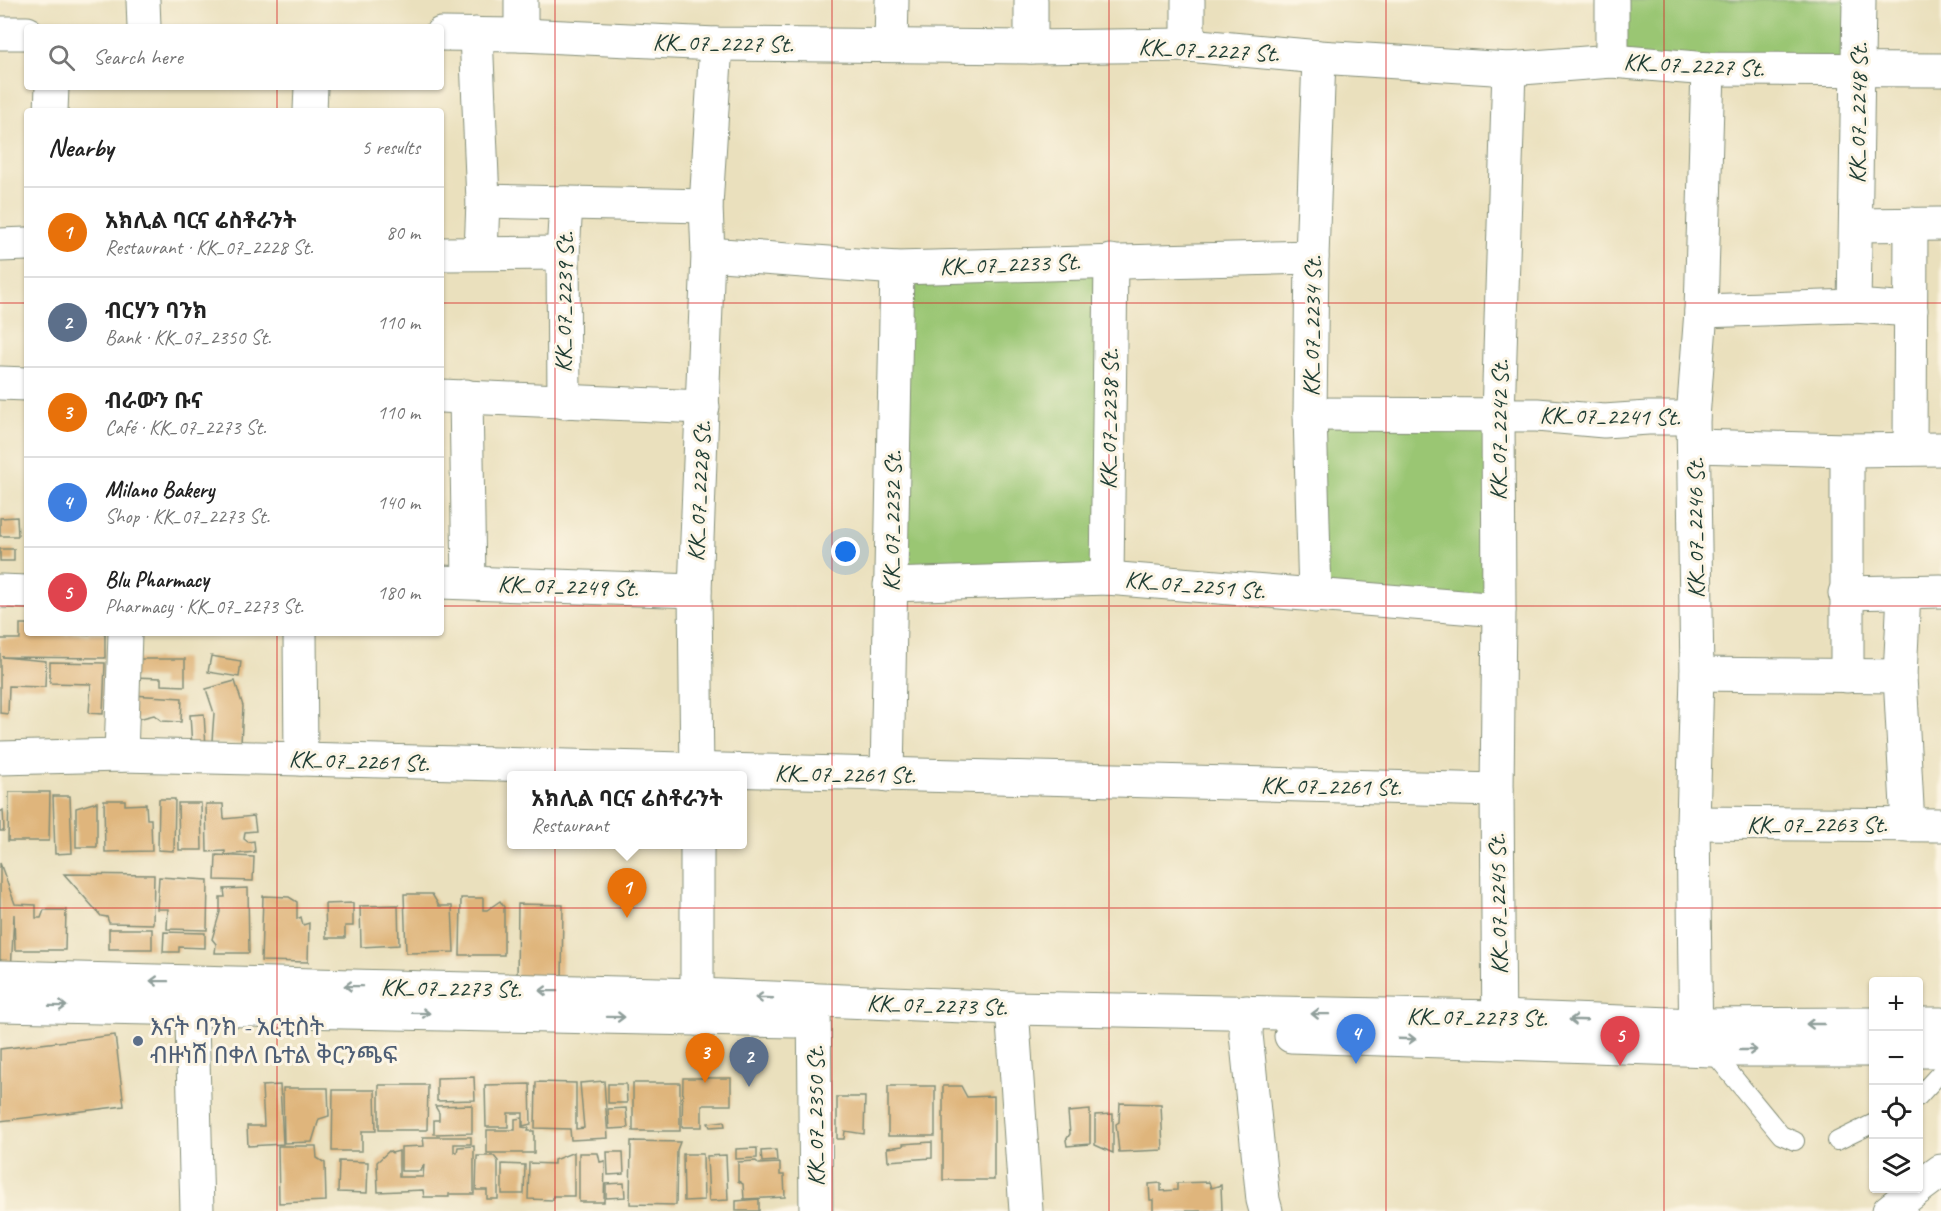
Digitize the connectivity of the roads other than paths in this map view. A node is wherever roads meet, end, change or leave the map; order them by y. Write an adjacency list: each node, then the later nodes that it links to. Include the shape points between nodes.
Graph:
1 (143, 0): 8 (street)
2 (521, 0): 13 (street)
3 (892, 0): 15 (street)
4 (1031, 0): 17 (street)
5 (1188, 0): 16 (street)
6 (1612, 0): 19 (street)
7 (1859, 0): 23 (street, KK_07_2248 St.)
8 (144, 24)
9 (0, 33): 10 (street)
10 (24, 33)
11 (444, 34): 12 (street, KK_07_2227 St.)
12 (476, 34): 13 (street, KK_07_2227 St.); 28 (street)
13 (521, 35): 14 (street, KK_07_2227 St.)
14 (716, 44): 15 (street, KK_07_2227 St.); 30 (street, KK_07_2228 St.)
15 (891, 44): 17 (street, KK_07_2227 St.)
16 (1188, 45): 17 (street, KK_07_2227 St.); 18 (street, KK_07_2227 St.)
17 (1031, 47)
18 (1319, 57): 20 (street, KK_07_2227 St.); 39 (street, KK_07_2234 St.)
19 (1612, 61): 20 (street, KK_07_2227 St.); 21 (street, KK_07_2227 St.)
20 (1509, 69): 51 (street, KK_07_2242 St.)
21 (1708, 69): 23 (street, KK_07_2227 St.); 44 (street, KK_07_2246 St.)
22 (1941, 70): 23 (street, KK_07_2227 St.)
23 (1858, 71): 32 (street, KK_07_2248 St.)
24 (52, 90): 26 (street)
25 (311, 90): 27 (street)
26 (51, 108)
27 (310, 108)
28 (483, 201): 29 (street); 37 (street)
29 (566, 203): 30 (street); 35 (street, KK_07_2239 St.)
30 (706, 206): 38 (street, KK_07_2228 St.)
31 (1926, 224): 32 (street); 43 (street, KK_07_2241 St.)
32 (1856, 225): 42 (street, KK_07_2248 St.)
33 (24, 244): 34 (street)
34 (0, 245)
35 (563, 253): 37 (street); 48 (street, KK_07_2239 St.)
36 (444, 254): 37 (street)
37 (481, 254)
38 (708, 254): 41 (street, KK_07_2233 St.); 49 (street, KK_07_2228 St.)
39 (1312, 257): 40 (street, KK_07_2233 St.); 50 (street, KK_07_2234 St.)
40 (1111, 261): 41 (street, KK_07_2233 St.); 55 (street, KK_07_2238 St.)
41 (897, 268): 57 (street, KK_07_2232 St.)
42 (1854, 306): 43 (street); 44 (street)
43 (1911, 310): 53 (street, KK_07_2241 St.)
44 (1701, 311): 52 (street, KK_07_2246 St.)
45 (0, 383): 46 (street)
46 (24, 384)
47 (454, 396): 48 (street, KK_07_2239 St.); 56 (street, KK_07_2239 St.)
48 (564, 402): 49 (street, KK_07_2239 St.)
49 (703, 407): 59 (street, KK_07_2228 St.)
50 (1310, 414): 51 (street, KK_07_2241 St.); 64 (street, KK_07_2234 St.)
51 (1498, 416): 52 (street, KK_07_2241 St., via 1563,416 1604,421 1648,417); 65 (street, KK_07_2242 St.)
52 (1694, 432): 54 (street, KK_07_2241 St.); 68 (street, KK_07_2246 St.)
53 (1925, 449): 54 (street, KK_07_2241 St.)
54 (1847, 450): 63 (street)
55 (1107, 578): 57 (street, KK_07_2251 St.); 64 (street, KK_07_2251 St.)
56 (455, 582): 59 (street, KK_07_2249 St.)
57 (890, 585): 77 (street, KK_07_2232 St.)
58 (0, 591): 61 (street)
59 (695, 591): 75 (street, KK_07_2228 St.)
60 (1941, 591): 62 (street)
61 (24, 592)
62 (1904, 592): 63 (street); 70 (street)
63 (1845, 593): 69 (street)
64 (1315, 596): 65 (street, KK_07_2251 St.)
65 (1499, 610): 78 (street, KK_07_2242 St.)
66 (125, 636): 71 (street)
67 (300, 636): 73 (street)
68 (1697, 674): 69 (street); 79 (street, KK_07_2246 St.)
69 (1847, 676): 70 (street)
70 (1900, 676): 80 (street)
71 (121, 755): 72 (street, KK_07_2261 St.); 73 (street, KK_07_2261 St.)
72 (0, 758)
73 (301, 759): 74 (street, KK_07_2261 St.)
74 (640, 771)
75 (697, 771)
76 (747, 774): 77 (street, KK_07_2261 St.)
77 (887, 775): 78 (street, KK_07_2261 St.)
78 (1497, 790): 93 (street, KK_07_2245 St.)
79 (1693, 823): 80 (street, KK_07_2263 St.); 94 (street, KK_07_2246 St.)
80 (1908, 825): 81 (street, KK_07_2263 St.)
81 (1941, 825)
82 (697, 849): 86 (street)
83 (0, 977): 84 (street, KK_07_2273 St., one-way to 83)
84 (192, 995): 85 (street, KK_07_2273 St., one-way to 84); 86 (street, KK_07_2273 St.); 106 (street)
85 (0, 1005)
86 (697, 1007): 87 (street, KK_07_2273 St.)
87 (814, 1011): 88 (street, KK_07_2273 St.); 107 (street, KK_07_2350 St.)
88 (1012, 1018): 89 (street, KK_07_2273 St.); 108 (street)
89 (1246, 1023): 93 (street, KK_07_2273 St.); 109 (street)
90 (1869, 1024): 94 (street, KK_07_2273 St., one-way to 94)
91 (1923, 1024): 92 (street)
92 (1941, 1024)
93 (1499, 1029): 94 (street, KK_07_2273 St.)
94 (1701, 1041): 95 (street, KK_07_2273 St., one-way to 95); 101 (lane, via 1781,1136)
95 (1869, 1050)
96 (1923, 1050): 97 (street)
97 (1941, 1051)
98 (1941, 1072): 99 (lane)
99 (1923, 1092)
100 (1869, 1125): 102 (lane)
101 (1795, 1141)
102 (1837, 1141)
103 (1941, 1171): 104 (street)
104 (1923, 1184)
105 (1912, 1193): 110 (street)
106 (197, 1211)
107 (816, 1211)
108 (1026, 1211)
109 (1266, 1211)
110 (1889, 1211)

